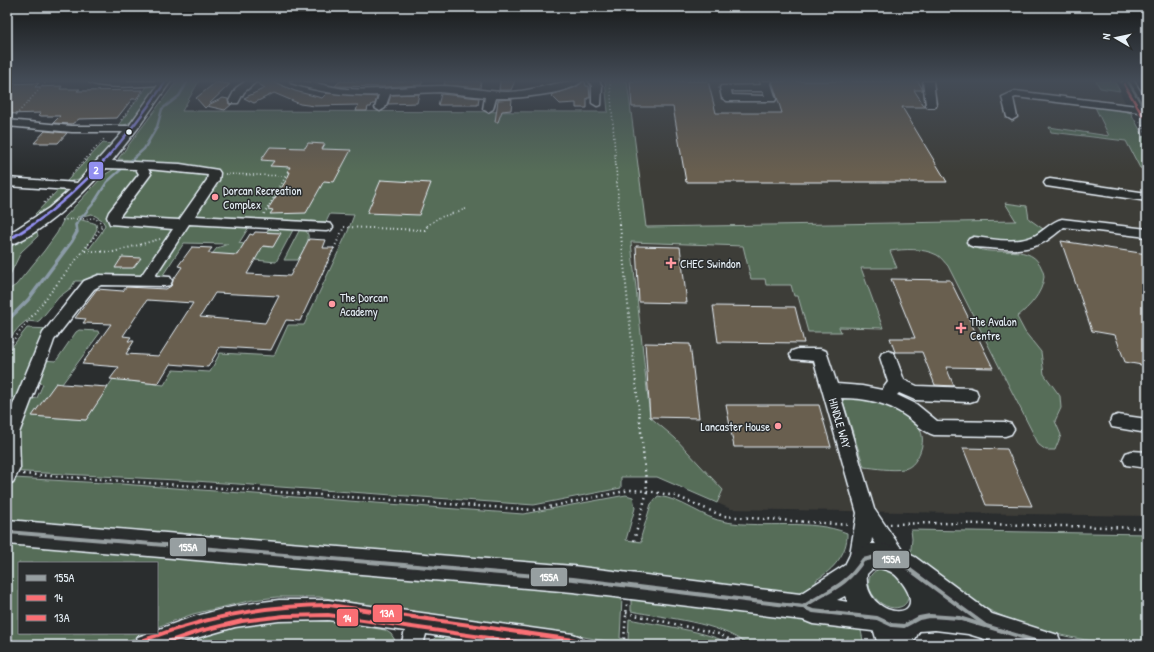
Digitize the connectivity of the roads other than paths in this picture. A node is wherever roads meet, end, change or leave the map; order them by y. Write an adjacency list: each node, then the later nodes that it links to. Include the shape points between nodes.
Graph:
1 (144, 111): 5 (street)
2 (1011, 111): 3 (street)
3 (1012, 117)
4 (8, 123): 5 (street, via 72,129)
5 (131, 129): 6 (street)
6 (103, 164): 7 (street); 12 (street)
7 (138, 165): 8 (street); 9 (street, via 145,172)
8 (165, 168): 9 (street); 14 (street, via 205,170 214,173 213,180)
9 (142, 178): 14 (street, via 114,212 115,221)
10 (7, 182): 12 (street)
11 (1050, 183): 13 (street)
12 (80, 187): 17 (street, via 44,219)
13 (1147, 197)
14 (185, 223): 15 (street); 19 (street)
15 (326, 227)
16 (1147, 233): 18 (street, via 1062,223 1044,237 1032,242)
17 (7, 241)
18 (974, 242)
19 (145, 280): 20 (street); 30 (street, via 92,282 48,337 10,432 11,468)
20 (165, 281)
21 (798, 355): 24 (street, HINDLE WAY, via 820,355)
22 (888, 357): 23 (street)
23 (897, 384): 25 (street, via 915,393); 26 (street)
24 (831, 391): 26 (street, via 858,391); 31 (street, HINDLE WAY)
25 (970, 395)
26 (886, 397): 29 (street, via 915,411 934,428)
27 (1118, 422): 28 (street)
28 (1147, 426)
29 (1004, 429)
30 (8, 475)
31 (868, 520): 33 (street, HINDLE WAY); 34 (street, HINDLE WAY)
32 (7, 532): 35 (main road, via 573,579)
33 (902, 564): 34 (main road, via 884,557 871,557 863,560); 36 (main road, via 922,587 923,609); 38 (main road)
34 (856, 570): 35 (main road, via 844,583); 39 (main road, via 856,594)
35 (803, 607): 39 (main road)
36 (916, 620): 38 (main road, via 930,616 958,618); 39 (main road, via 904,626 892,625); 43 (street)
37 (418, 624): 40 (street, via 328,610 276,609 212,620); 41 (street); 42 (street)
38 (986, 626): 44 (main road)
39 (882, 628)
40 (146, 645)
41 (412, 645)
42 (573, 645)
43 (901, 645)
44 (1048, 645)

